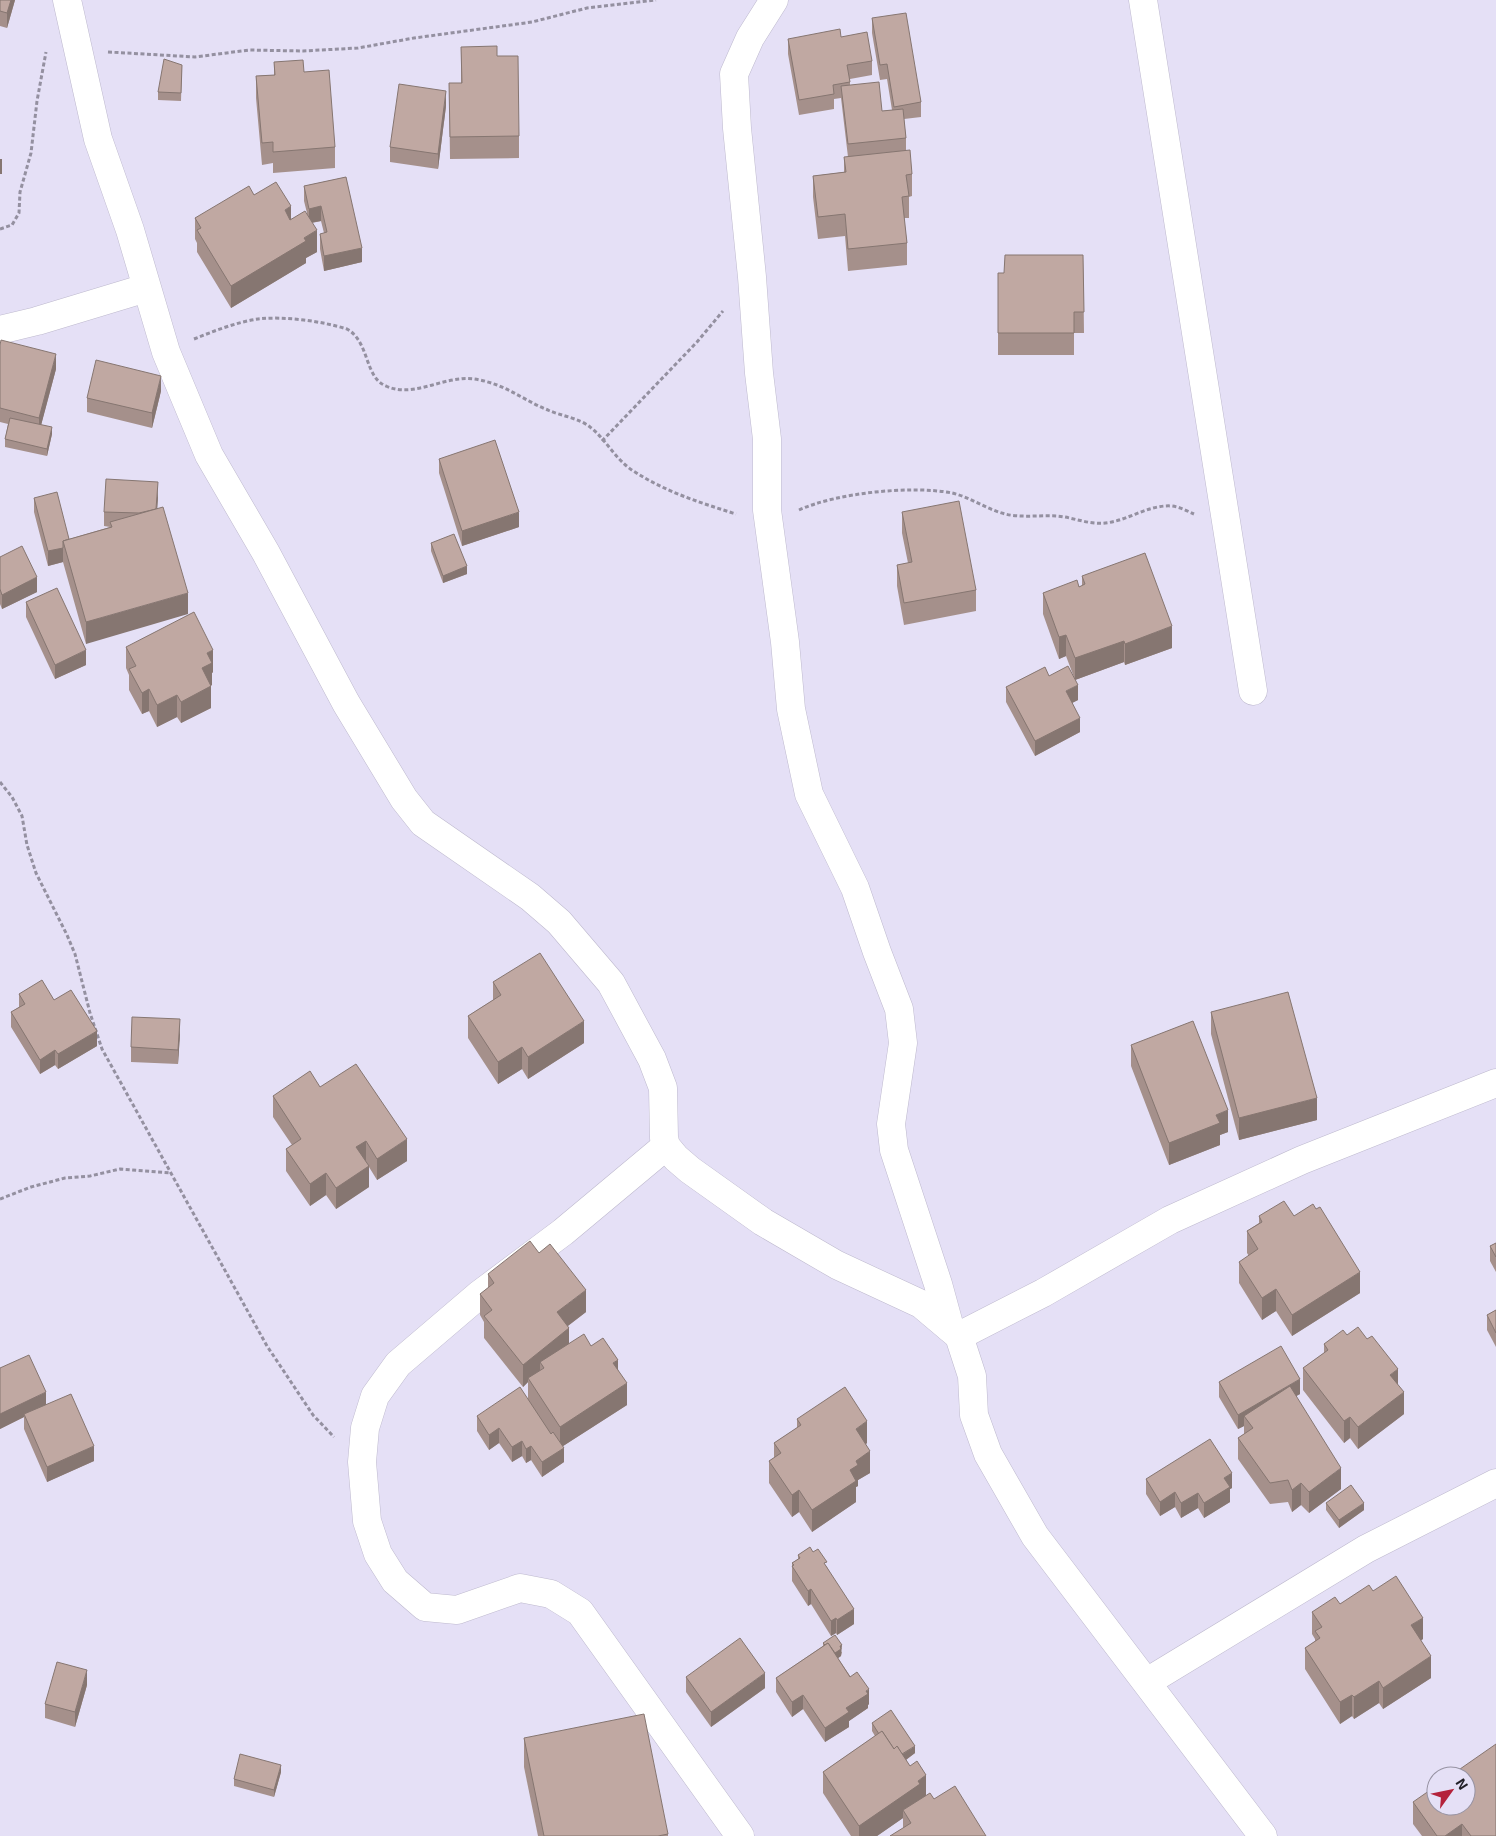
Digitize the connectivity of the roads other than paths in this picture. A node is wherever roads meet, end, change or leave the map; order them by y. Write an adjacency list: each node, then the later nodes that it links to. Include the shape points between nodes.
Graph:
1 (67, 0): 4 (street, via 98,138)
2 (774, 0): 9 (street, via 750,38 734,74 767,439 769,522 791,709 809,794 855,888 900,1009 903,1043 891,1124 894,1150)
3 (1143, 0): 6 (street)
4 (146, 288): 5 (street); 8 (street, via 166,352 209,455 266,553 346,703 404,799 423,823 530,897 559,922 611,984 652,1059 663,1088)
5 (0, 330)
6 (1253, 691)
7 (1496, 1083): 9 (street, via 1302,1160 1170,1220 1043,1293)
8 (666, 1146): 9 (street, via 690,1170 763,1222 837,1265 920,1304); 12 (street, via 562,1232 480,1294 398,1364 374,1396 365,1428 362,1462 367,1521 378,1554 395,1581 425,1607 457,1610 520,1588 551,1594 580,1612)
9 (954, 1332): 11 (street, via 972,1376 974,1416 988,1454 1035,1536)
10 (1496, 1482): 11 (street, via 1366,1549)
11 (1148, 1682): 13 (street)
12 (740, 1836)
13 (1263, 1836)

